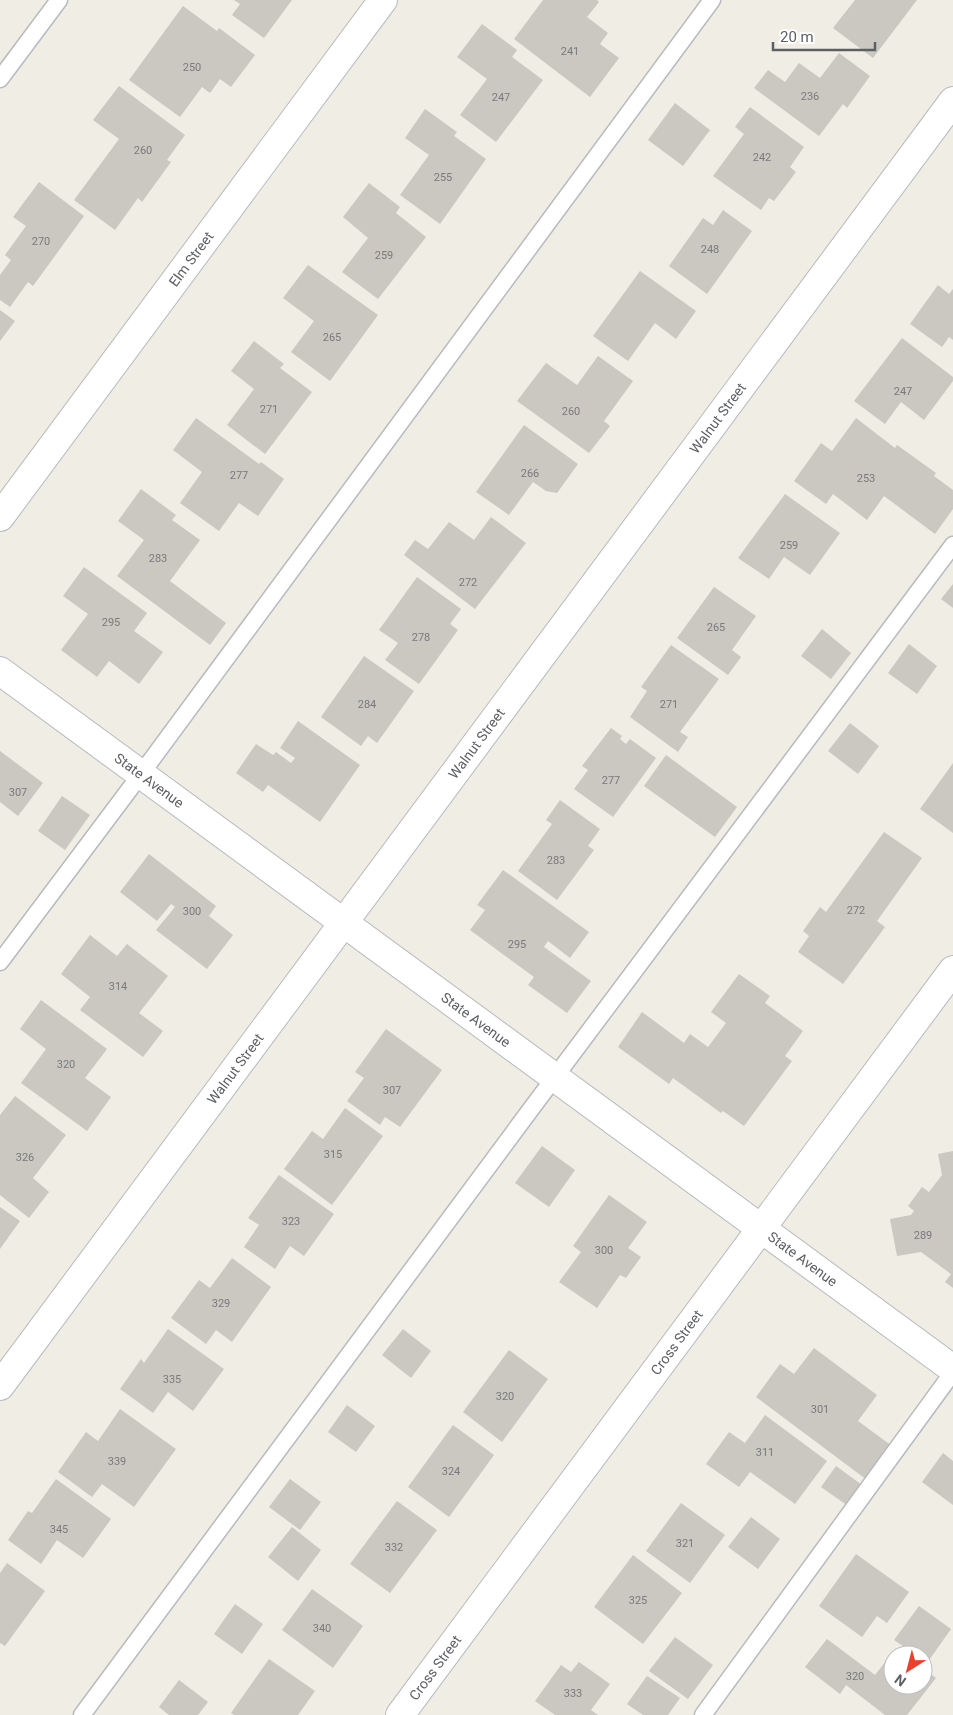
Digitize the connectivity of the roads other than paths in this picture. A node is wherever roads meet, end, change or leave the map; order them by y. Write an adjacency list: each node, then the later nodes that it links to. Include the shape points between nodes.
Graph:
1 (59, 0): 4 (lane)
2 (384, 0): 6 (street, Elm Street)
3 (712, 0): 9 (lane)
4 (0, 79)
5 (953, 101): 10 (street, Walnut Street)
6 (0, 517)
7 (953, 545): 13 (lane)
8 (0, 671): 9 (street, State Avenue)
9 (141, 774): 10 (street, State Avenue); 11 (lane)
10 (344, 923): 13 (street, State Avenue); 16 (street, Walnut Street)
11 (0, 962)
12 (953, 970): 14 (street, Cross Street)
13 (555, 1078): 14 (street, State Avenue); 17 (lane)
14 (761, 1229): 15 (street, State Avenue); 18 (street, Cross Street)
15 (953, 1370): 19 (lane)
16 (0, 1386)
17 (82, 1715)
18 (400, 1715)
19 (703, 1715)

